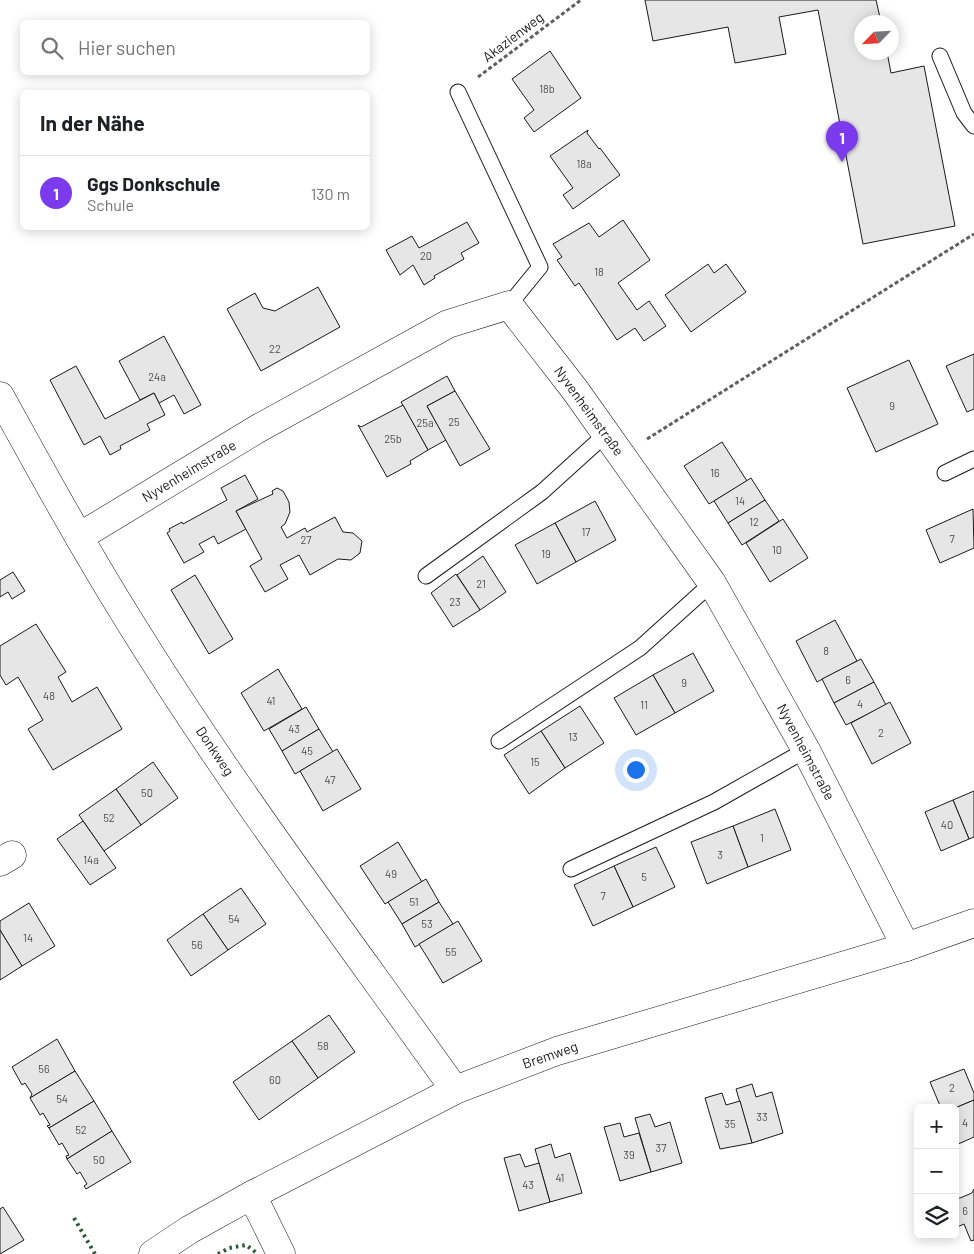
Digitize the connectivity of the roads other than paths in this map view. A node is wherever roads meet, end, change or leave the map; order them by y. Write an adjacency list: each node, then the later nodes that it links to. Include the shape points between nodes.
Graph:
1 (940, 56): 3 (lane, via 964,113)
2 (458, 92): 4 (lane, via 540,267)
3 (974, 126)
4 (509, 304): 6 (street, Nyvenheimstraße); 9 (street, Nyvenheimstraße, via 448,324 260,428)
5 (0, 396): 9 (street, Donkweg)
6 (606, 434): 10 (lane, via 542,492); 11 (street, Nyvenheimstraße)
7 (974, 459): 8 (lane)
8 (945, 472)
9 (79, 537): 17 (street, Donkweg, via 134,629 240,789)
10 (426, 576)
11 (712, 583): 12 (lane, via 640,648); 13 (street, Nyvenheimstraße)
12 (499, 741)
13 (806, 750): 14 (lane, via 714,802); 16 (street, Nyvenheimstraße)
14 (571, 869)
15 (974, 923): 16 (street, Bremweg)
16 (906, 947): 17 (street, Bremweg, via 557,1051)
17 (455, 1090): 18 (street, Bremweg)
18 (252, 1196): 19 (street, Bremweg, via 189,1230); 20 (street)
19 (153, 1254)
20 (281, 1254)

